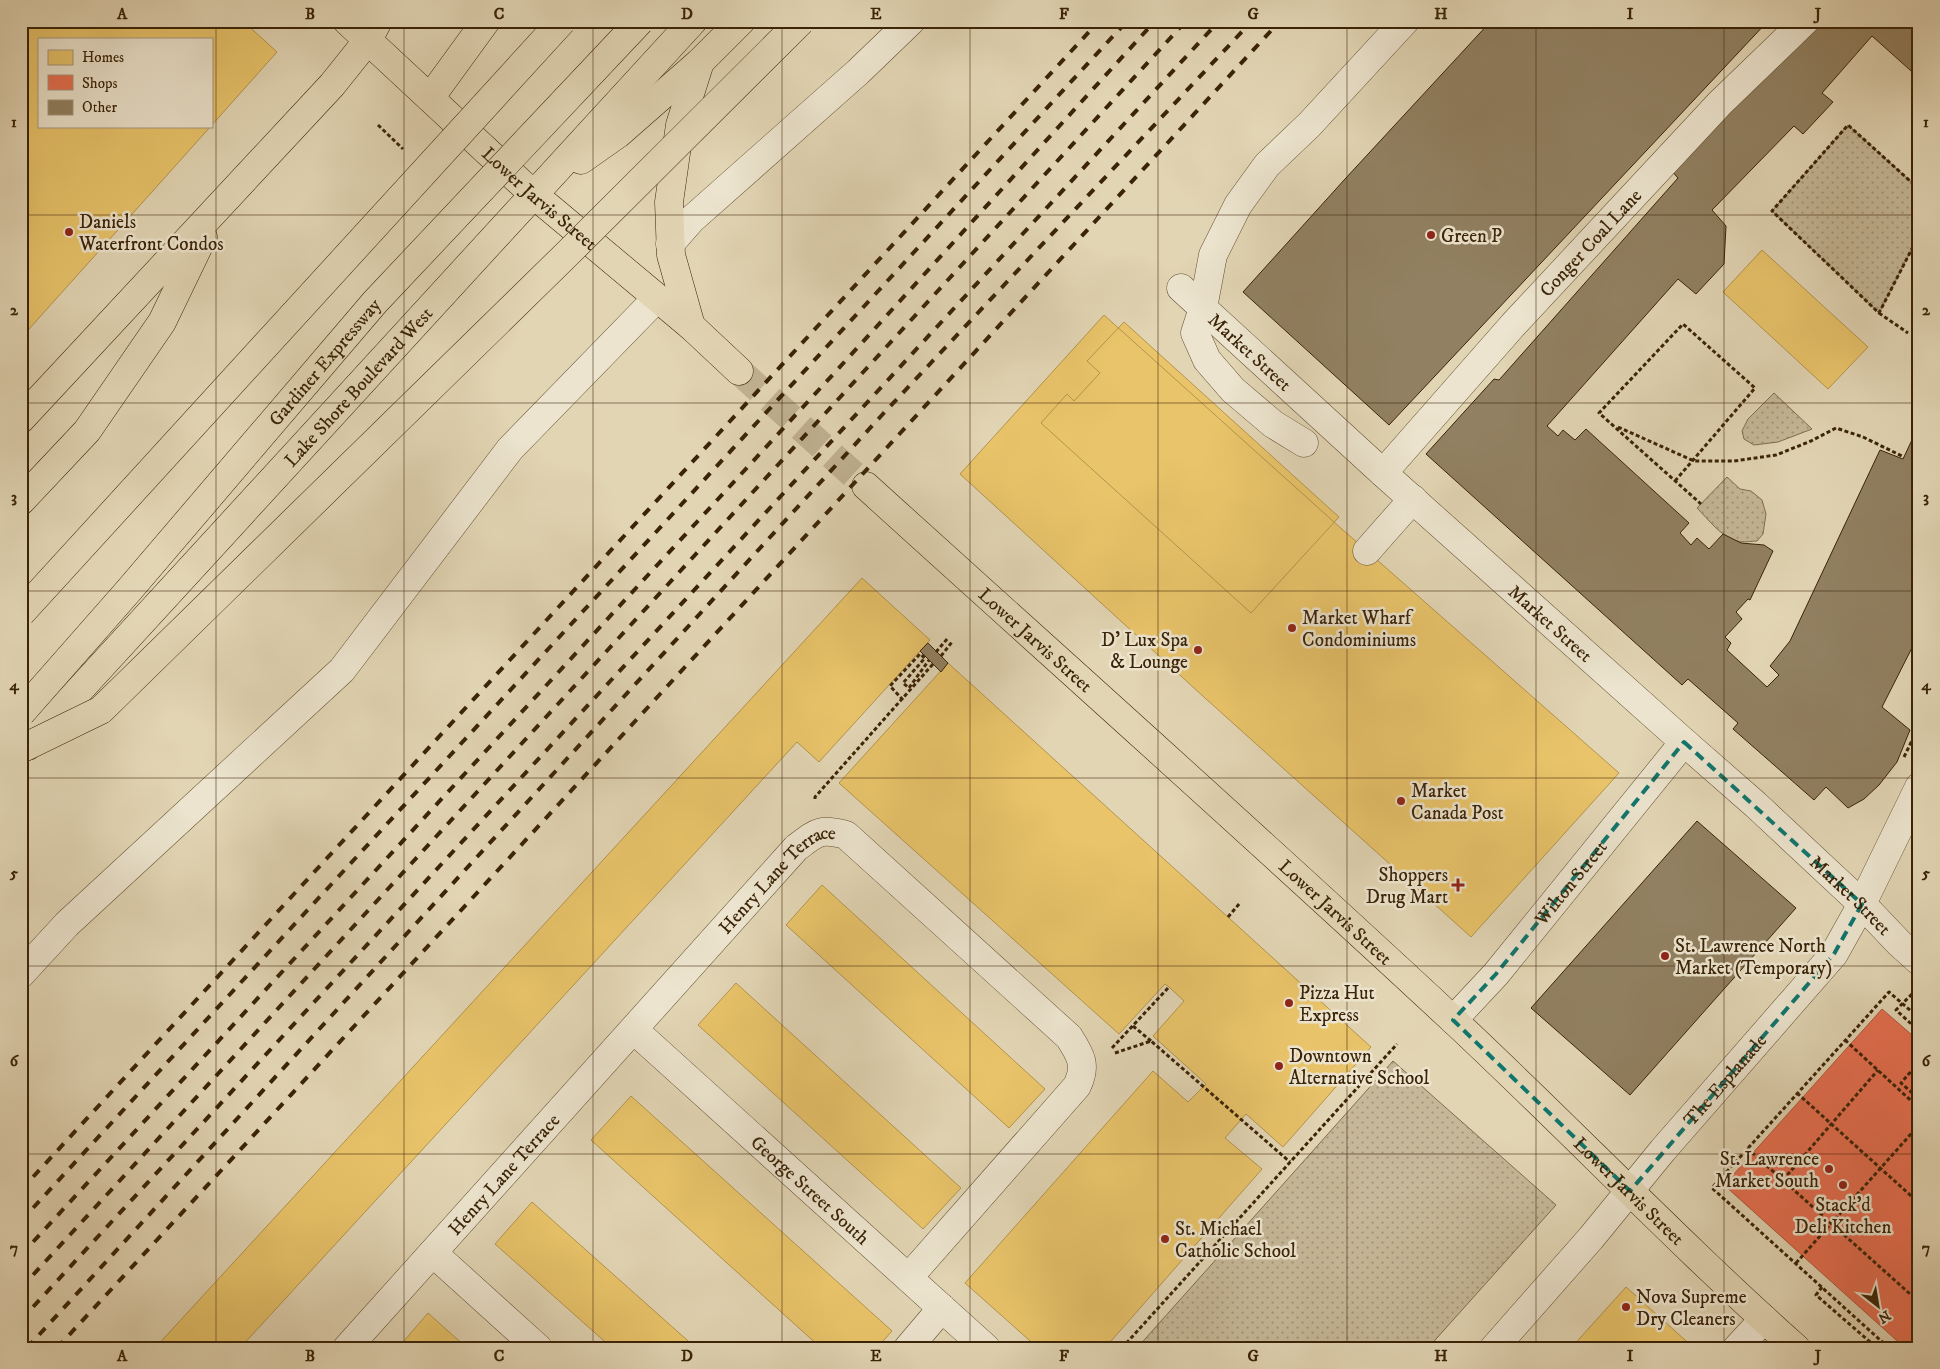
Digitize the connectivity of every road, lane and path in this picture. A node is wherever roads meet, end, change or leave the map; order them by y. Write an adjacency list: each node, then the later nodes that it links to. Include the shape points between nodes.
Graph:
1 (347, 21): 12 (main road, Lower Jarvis Street)
2 (398, 21): 12 (main road)
3 (486, 21): 14 (main road)
4 (562, 21): 41 (main road, bridge)
5 (640, 21): 49 (main road, Gardiner Expressway, bridge, via 375,302)
6 (693, 21): 18 (main road, Lake Shore Boulevard West)
7 (741, 21): 13 (main road)
8 (801, 21): 51 (main road, bridge, via 101,710)
9 (911, 21): 21 (street, via 691,220)
10 (1405, 21): 24 (street, via 1309,125 1267,165 1238,205 1213,254)
11 (1805, 21): 34 (street, Conger Coal Lane, via 1720,103 1513,325)
12 (373, 30): 14 (main road, Lower Jarvis Street); 19 (main road, via 332,84)
13 (700, 62): 18 (main road, via 618,134); 21 (main road, via 680,125 670,186)
14 (430, 98): 18 (main road, Lower Jarvis Street)
15 (378, 125): 16 (path)
16 (406, 152)
17 (1919, 189): 25 (path, via 1848,125 1772,211)
18 (533, 194): 23 (main road, Lower Jarvis Street); 52 (main road, Lake Shore Boulevard West)
19 (216, 211): 29 (main road); 38 (main road, via 162,322 87,431)
20 (1919, 235): 25 (path)
21 (670, 244): 26 (main road)
22 (1181, 288): 24 (street, Market Street)
23 (657, 298): 26 (main road, Lower Jarvis Street); 59 (street, via 510,450 342,670 67,924)
24 (1202, 308): 31 (street, via 1195,334 1207,360 1233,390 1273,424); 34 (street, Market Street)
25 (1879, 313): 27 (path)
26 (691, 326): 28 (main road, Lower Jarvis Street)
27 (1908, 333)
28 (739, 371)
29 (21, 419)
30 (1613, 425): 33 (path); 33 (path, via 1599,413 1683,324 1755,388); 35 (path)
31 (1304, 443)
32 (1904, 457): 33 (path, via 1836,428 1776,455 1734,461)
33 (1694, 461): 35 (path)
34 (1383, 472): 37 (street, Market Street)
35 (1676, 481): 39 (path)
36 (866, 486): 63 (main road, Lower Jarvis Street, via 1158,748)
37 (1413, 499): 40 (street); 50 (street, Market Street)
38 (21, 501)
39 (1701, 504)
40 (1367, 551)
41 (21, 613)
42 (948, 638): 44 (path)
43 (952, 642): 45 (path)
44 (936, 652)
45 (941, 656)
46 (929, 660): 48 (path, via 909,688 903,683 925,658 920,654 890,686)
47 (933, 664): 48 (path)
48 (903, 700): 54 (path, via 815,796)
49 (21, 713)
50 (1684, 742): 56 (street, Market Street); 63 (street, Wilton Street, via 1496,974)
51 (21, 749)
52 (21, 753)
53 (1919, 787): 56 (street, The Esplanade)
54 (816, 802)
55 (1240, 903): 57 (path)
56 (1862, 904): 58 (street, Market Street); 83 (street, The Esplanade, via 1834,954)
57 (1228, 917)
58 (1919, 961)
59 (21, 974)
60 (1169, 987): 64 (path)
61 (1915, 991): 66 (path, via 1896,1010)
62 (1919, 1018): 67 (path, bridge, via 1889,992)
63 (1453, 1020): 83 (main road, Lower Jarvis Street)
64 (1133, 1026): 68 (path); 70 (path)
65 (634, 1030): 86 (street, Henry Lane Terrace); 88 (street, George Street South); 88 (street, Henry Lane Terrace, via 796,848 816,833 830,831 846,835 1069,1037 1082,1063 1082,1074 1076,1086)
66 (1919, 1031)
67 (1845, 1040): 73 (path); 74 (path, bridge)
68 (1152, 1041): 71 (path); 80 (path)
69 (1397, 1044): 80 (path)
70 (1112, 1048)
71 (1115, 1053)
72 (1919, 1062): 75 (path, via 1901,1083)
73 (1878, 1070): 76 (path); 77 (path)
74 (1797, 1094): 77 (path); 79 (path, bridge)
75 (1919, 1100)
76 (1919, 1108)
77 (1831, 1124): 81 (path); 82 (path)
78 (1919, 1125): 81 (path)
79 (1748, 1148): 82 (path); 87 (path, bridge, via 1712,1188)
80 (1290, 1162): 97 (path)
81 (1880, 1168): 84 (path); 85 (path)
82 (1783, 1180): 85 (path)
83 (1630, 1191): 92 (main road, Lower Jarvis Street); 98 (street, The Esplanade)
84 (1919, 1202)
85 (1831, 1223): 87 (path); 90 (path)
86 (433, 1253): 93 (street, Henry Lane Terrace); 94 (street)
87 (1796, 1263): 89 (path, bridge)
88 (909, 1277): 91 (street, George Street South)
89 (1822, 1287): 101 (path, via 1816,1295); 102 (path, bridge)
90 (1919, 1302)
91 (942, 1308): 95 (street); 96 (street, George Street South)
92 (1764, 1319): 99 (street); 100 (main road, Lower Jarvis Street)
93 (347, 1348)
94 (538, 1348)
95 (908, 1348)
96 (986, 1348)
97 (1122, 1348)
98 (1494, 1348)
99 (1737, 1348)
100 (1796, 1348)
101 (1877, 1348)
102 (1889, 1348)

